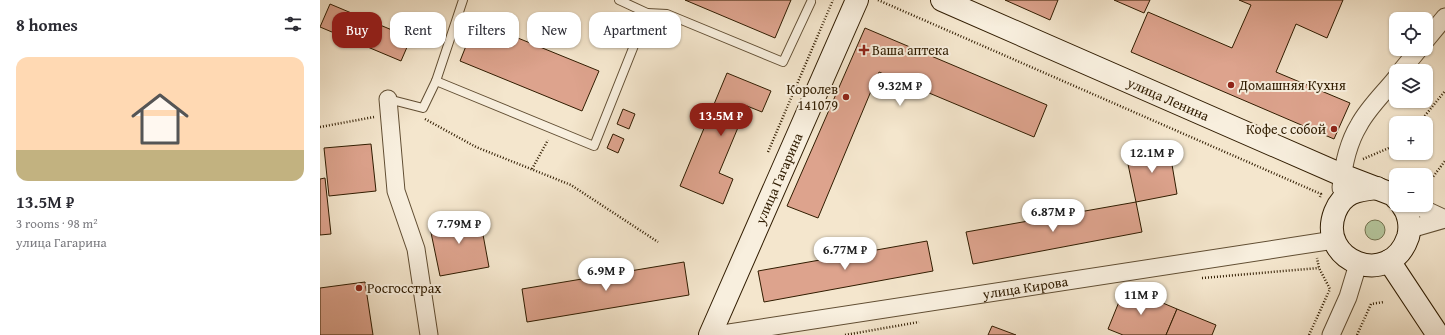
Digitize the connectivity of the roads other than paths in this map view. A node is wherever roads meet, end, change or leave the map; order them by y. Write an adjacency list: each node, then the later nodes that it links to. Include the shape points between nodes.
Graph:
1 (463, 0): 13 (lane)
2 (619, 0): 6 (lane)
3 (857, 0): 28 (main road, улица Гагарина)
4 (942, 0): 16 (main road, улица Ленина)
5 (810, 2): 8 (lane, via 783,62)
6 (645, 12)
7 (1445, 17): 9 (street)
8 (681, 20)
9 (1433, 32)
10 (633, 48): 13 (lane, via 594,146)
11 (1413, 56): 12 (street)
12 (1407, 64)
13 (436, 81): 15 (lane, via 423,108)
14 (1389, 87): 16 (street, via 1359,123 1351,141)
15 (388, 106): 27 (street, via 396,191 416,249)
16 (1342, 175): 17 (main road, улица Ленина); 19 (street)
17 (1389, 194)
18 (1389, 195): 19 (main road, via 1358,190)
19 (1330, 198): 24 (main road)
20 (1406, 212): 23 (main road)
21 (1430, 212): 22 (street)
22 (1445, 219): 23 (street)
23 (1410, 229): 25 (main road, via 1404,248)
24 (1334, 240): 26 (main road, via 1344,255); 29 (street, улица Кирова)
25 (1390, 261): 26 (main road, via 1374,266); 31 (main road)
26 (1358, 264): 30 (street, via 1348,297)
27 (429, 335)
28 (710, 335)
29 (716, 335)
30 (1331, 335)
31 (1438, 335)

